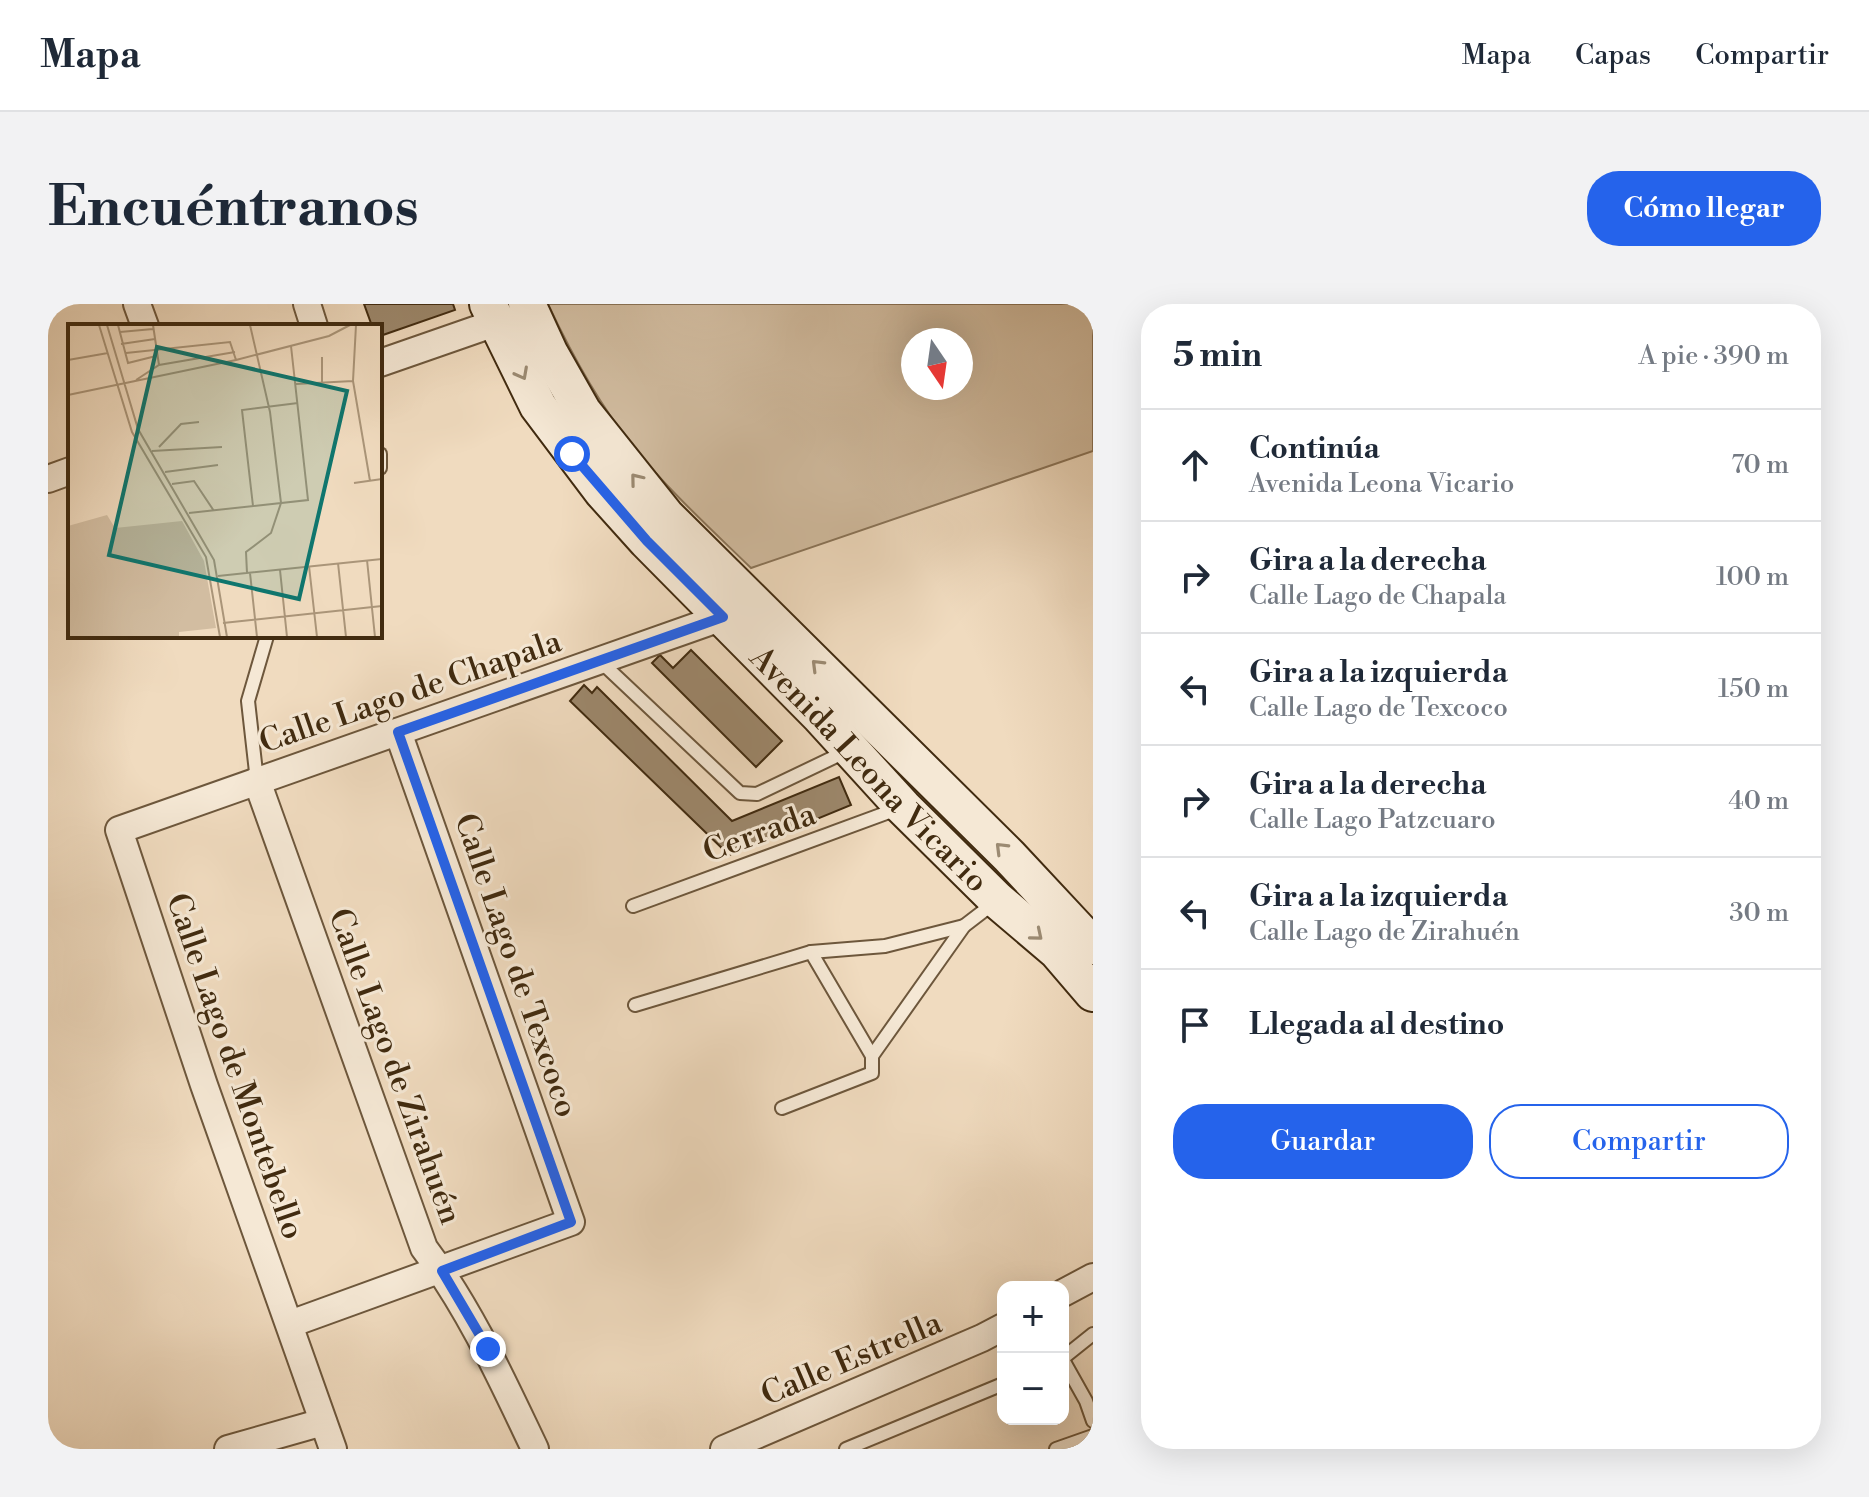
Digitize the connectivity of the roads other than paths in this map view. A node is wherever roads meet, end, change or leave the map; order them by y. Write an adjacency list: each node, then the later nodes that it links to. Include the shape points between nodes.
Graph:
1 (137, 304): 5 (street)
2 (307, 304): 6 (street)
3 (527, 304): 21 (street, Avenida Leona Vicario, one-way to 3, via 666,516 583,412)
4 (492, 313): 7 (street); 10 (street, Avenida Leona Vicario, one-way to 10, via 538,406 572,454 647,541)
5 (144, 324)
6 (313, 324)
7 (382, 362)
8 (68, 472): 9 (street)
9 (48, 479)
10 (723, 617): 12 (street, Calle Lago de Chapala); 14 (street, Avenida Leona Vicario)
11 (266, 638): 15 (lane, via 248,701)
12 (600, 661): 13 (street, Calle Lago de Chapala); 14 (lane, via 740,793 757,794)
13 (398, 732): 15 (street, Calle Lago de Chapala); 27 (street, Calle Lago de Texcoco, via 571,1222)
14 (850, 749): 16 (street, Avenida Leona Vicario)
15 (257, 781): 17 (street, Calle Lago de Chapala); 27 (street, Calle Lago de Zirahuén, via 424,1248)
16 (903, 807): 18 (street, Avenida Leona Vicario); 19 (lane, Cerrada)
17 (119, 830): 30 (street, Calle Lago de Montebello)
18 (997, 900): 20 (lane); 23 (street, Avenida Leona Vicario, one-way to 23, via 1057,951)
19 (633, 906)
20 (964, 926): 22 (lane, via 885,946); 25 (lane)
21 (1093, 946)
22 (811, 952): 24 (lane); 25 (lane)
23 (1093, 993)
24 (635, 1005)
25 (872, 1056): 26 (lane, via 872,1073)
26 (782, 1108)
27 (442, 1271): 30 (street); 42 (street, Calle Lago de Zirahuén, via 488,1349)
28 (1093, 1277): 29 (street)
29 (1069, 1290)
30 (290, 1324): 38 (street, Calle Lago de Montebello)
31 (997, 1330): 43 (street, Calle Estrella)
32 (1093, 1334): 33 (lane)
33 (1069, 1354)
34 (1069, 1368): 36 (lane)
35 (997, 1386): 44 (lane)
36 (1090, 1399): 37 (lane)
37 (1093, 1421)
38 (323, 1422): 40 (street); 41 (street, Calle Lago de Montebello)
39 (1093, 1436): 45 (lane)
40 (228, 1449)
41 (333, 1449)
42 (535, 1449)
43 (724, 1449)
44 (846, 1449)
45 (1056, 1449)

